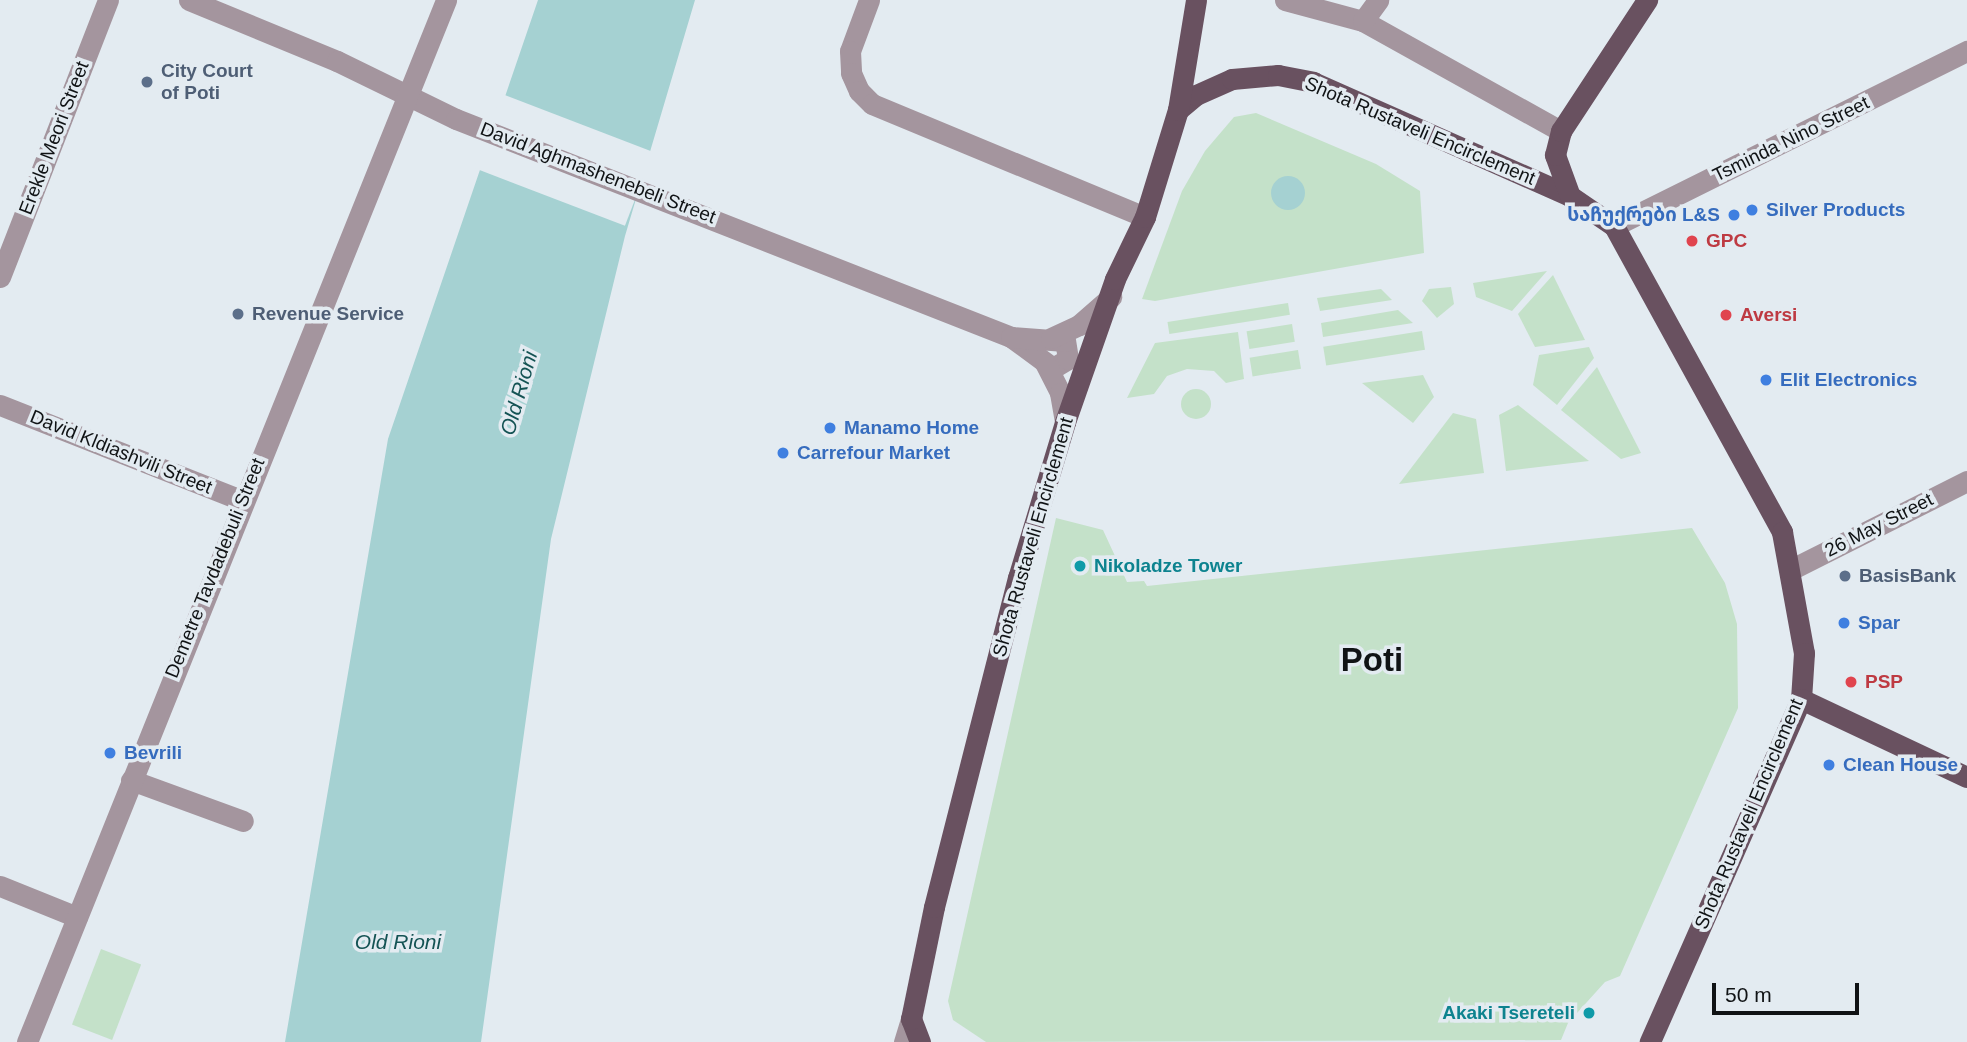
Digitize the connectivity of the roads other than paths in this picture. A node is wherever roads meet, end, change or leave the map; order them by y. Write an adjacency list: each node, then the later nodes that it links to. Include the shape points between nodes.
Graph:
1 (108, 0): 17 (street, Erekle Meori Street)
2 (189, 0): 11 (street, David Aghmashenebeli Street)
3 (446, 0): 11 (street, Demetre Tavdadebuli Street)
4 (869, 0): 15 (street, via 850,51 851,72 859,91 872,104)
5 (1196, 0): 12 (main road)
6 (1285, 0): 9 (street)
7 (1378, 0): 9 (street)
8 (1647, 0): 13 (main road)
9 (1363, 21): 13 (street)
10 (1967, 51): 16 (street, Tsminda Nino Street)
11 (406, 95): 19 (street, David Aghmashenebeli Street, via 456,119); 25 (street, Demetre Tavdadebuli Street)
12 (1178, 110): 14 (main road, Shota Rustaveli Encirclement, via 1196,95 1232,79 1278,75 1313,82); 15 (main road, Shota Rustaveli Encirclement)
13 (1561, 131): 14 (main road, via 1555,155)
14 (1570, 196): 16 (main road, Shota Rustaveli Encirclement)
15 (1145, 217): 18 (main road, Shota Rustaveli Encirclement)
16 (1614, 226): 26 (main road, Shota Rustaveli Encirclement, via 1782,532)
17 (0, 276)
18 (1111, 296): 20 (street, David Aghmashenebeli Street, via 1079,325); 23 (main road, Shota Rustaveli Encirclement)
19 (1011, 337): 20 (street, David Aghmashenebeli Street); 21 (street, David Aghmashenebeli Street)
20 (1051, 338): 21 (street, via 1065,341 1068,359 1060,367)
21 (1045, 363): 23 (street, David Aghmashenebeli Street, via 1060,393)
22 (0, 404): 25 (street, David Kldiashvili Street)
23 (1065, 422): 33 (main road, Shota Rustaveli Encirclement, via 1015,592 934,906)
24 (1967, 481): 26 (street, 26 May Street)
25 (241, 500): 29 (street, Demetre Tavdadebuli Street)
26 (1792, 569): 27 (main road, Shota Rustaveli Encirclement, via 1804,653)
27 (1801, 699): 28 (main road); 37 (main road, Shota Rustaveli Encirclement)
28 (1967, 777)
29 (131, 779): 30 (street); 32 (street, Demetre Tavdadebuli Street)
30 (243, 821)
31 (0, 887): 32 (street)
32 (77, 917): 34 (street, Demetre Tavdadebuli Street)
33 (911, 1019): 35 (street); 36 (main road)
34 (27, 1042)
35 (904, 1042)
36 (920, 1042)
37 (1650, 1042)

